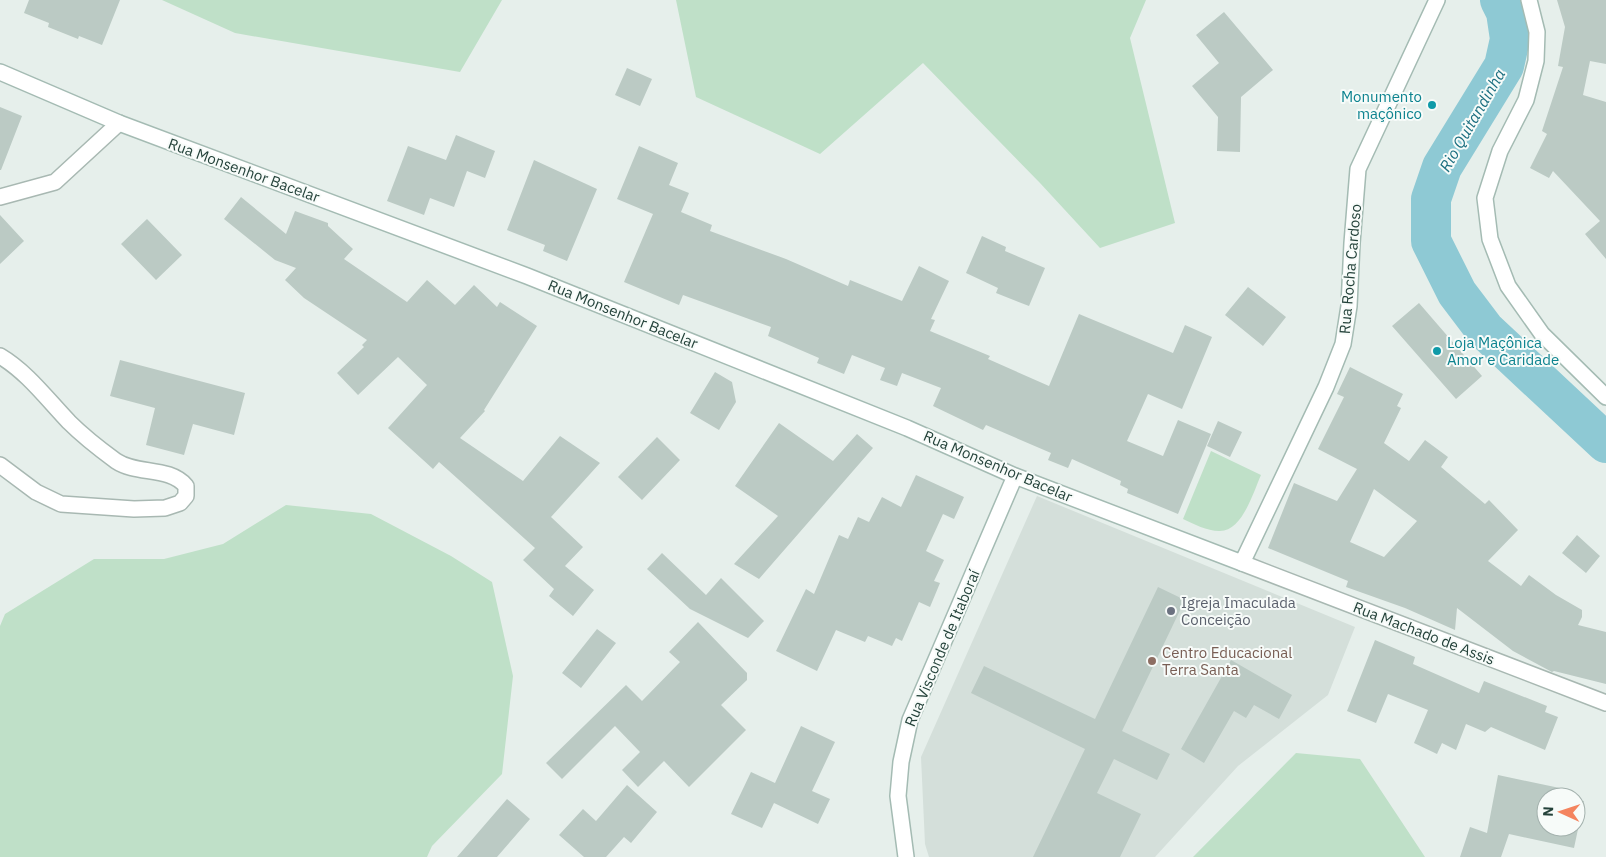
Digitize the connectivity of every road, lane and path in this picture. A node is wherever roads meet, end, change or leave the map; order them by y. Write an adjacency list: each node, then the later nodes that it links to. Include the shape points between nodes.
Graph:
1 (1437, 0): 10 (main road, Rua Rocha Cardoso, via 1358,169 1350,306 1343,344 1326,388)
2 (1529, 0): 7 (main road, via 1537,32 1536,61 1526,100 1500,151 1485,198 1490,239 1508,286 1542,334)
3 (0, 72): 4 (main road, Rua Monsenhor Bacelar)
4 (119, 123): 5 (main road, via 55,182); 9 (main road, Rua Monsenhor Bacelar, via 527,276 907,428)
5 (0, 197)
6 (0, 356): 8 (main road, via 28,378 71,424 118,462 180,479 186,486 186,496 180,503 165,508 61,504 36,492)
7 (1606, 397)
8 (0, 464)
9 (1015, 476): 10 (main road, Rua Monsenhor Bacelar); 12 (main road, Rua Visconde de Itaboraí, via 910,720 898,796)
10 (1242, 563): 11 (main road, Rua Machado de Assis)
11 (1606, 703)
12 (906, 857)

